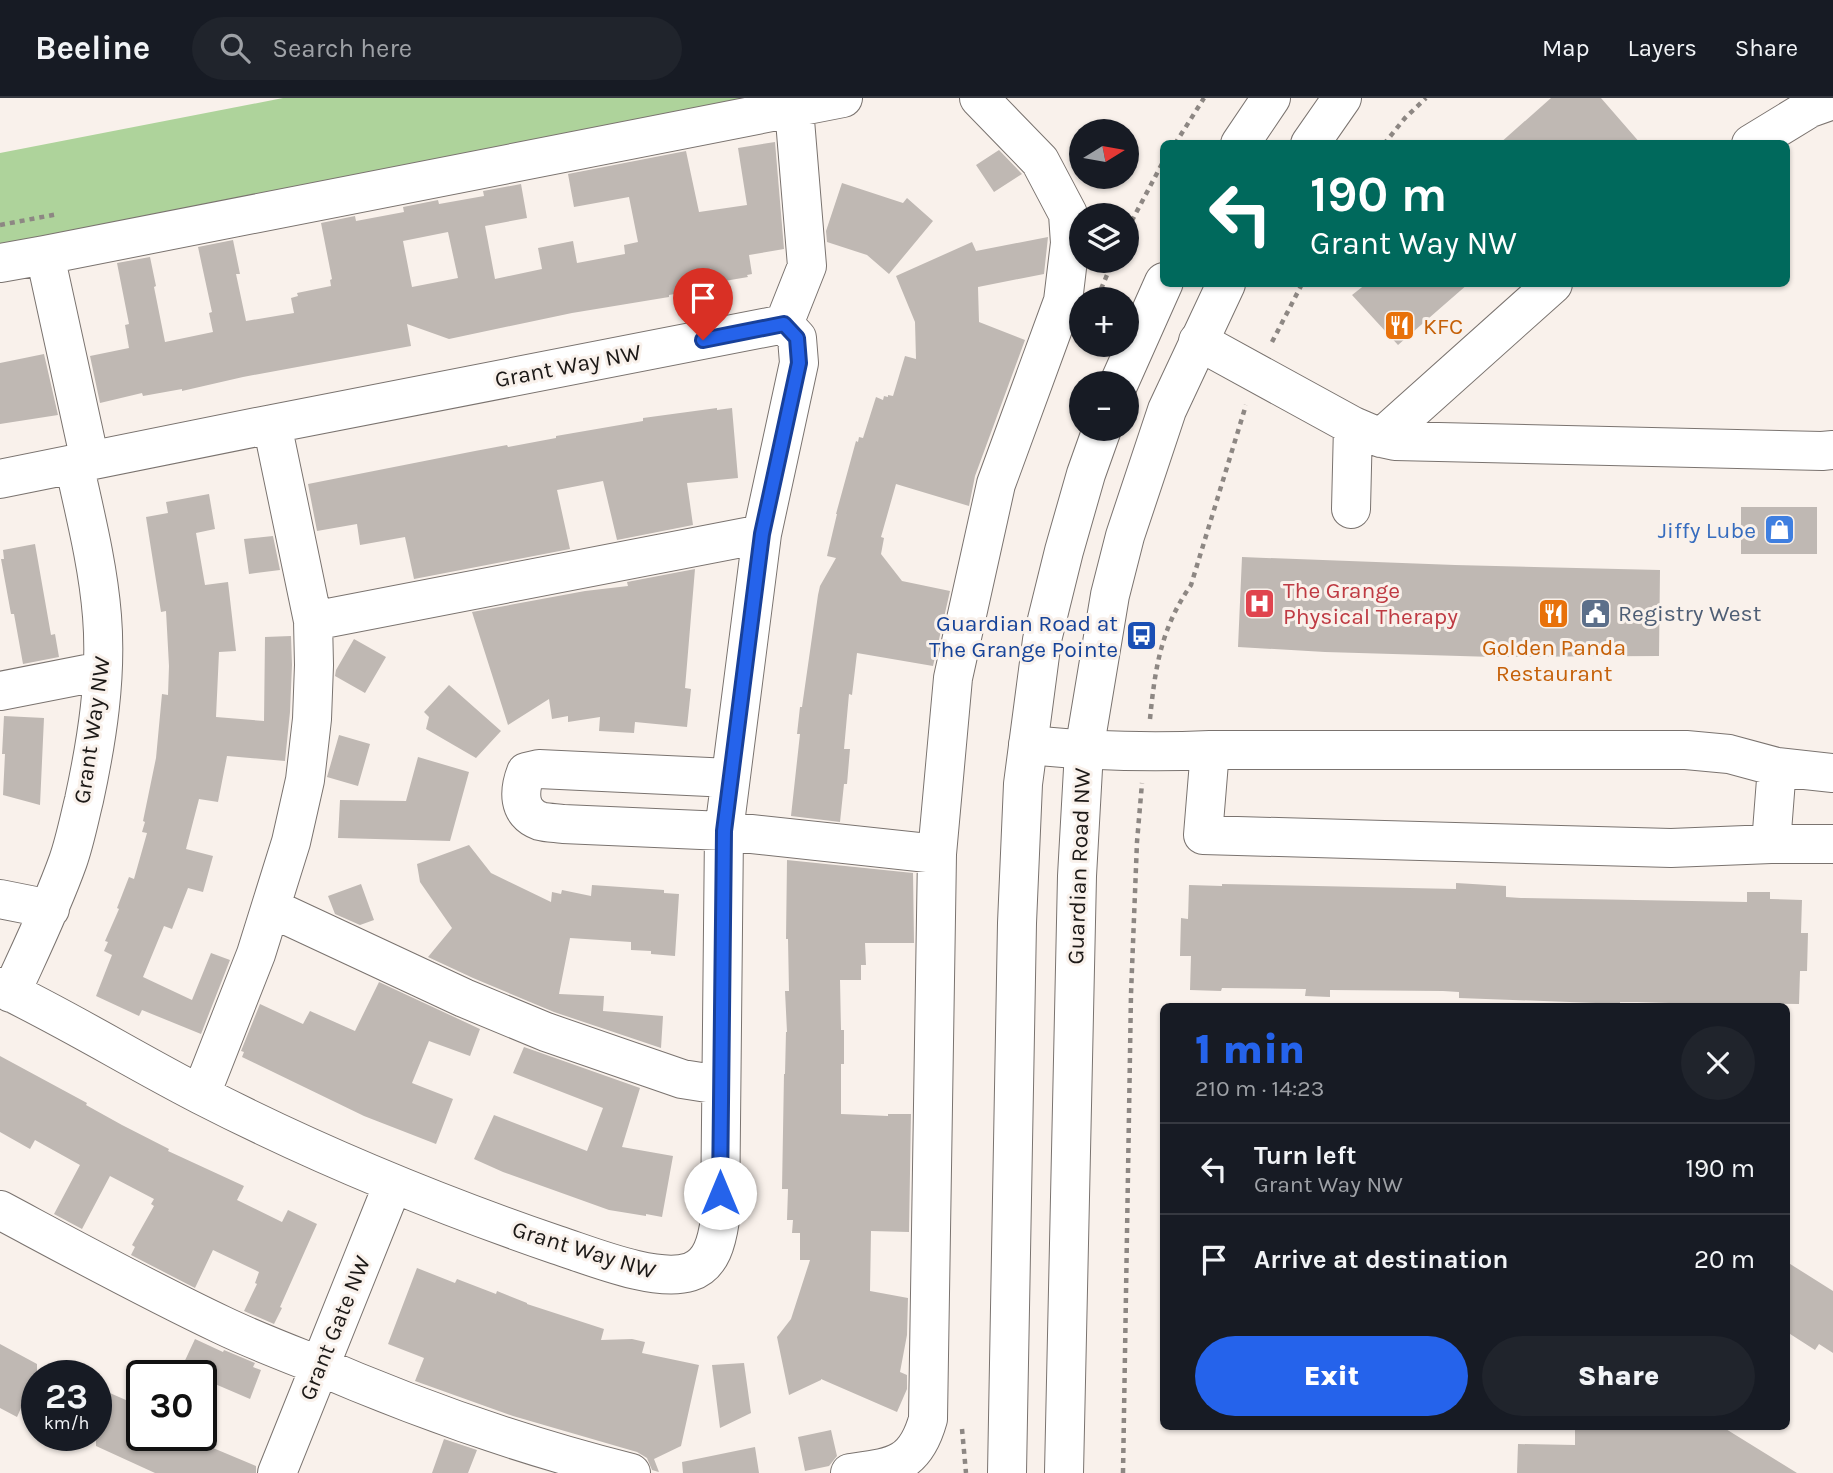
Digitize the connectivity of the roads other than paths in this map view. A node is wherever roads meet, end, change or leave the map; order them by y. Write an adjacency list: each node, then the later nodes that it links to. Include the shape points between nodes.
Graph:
1 (843, 98): 6 (street)
2 (979, 98): 38 (street, via 1041,161 1068,214 1070,243 1063,301 996,484 953,678)
3 (1271, 98): 7 (street)
4 (1342, 98): 8 (street)
5 (1833, 100): 9 (street, via 1810,108)
6 (794, 108): 10 (street); 15 (street, via 807,266)
7 (1243, 140)
8 (1313, 140)
9 (1758, 140)
10 (45, 255): 11 (street); 22 (street)
11 (0, 263)
12 (1162, 287): 17 (street)
13 (1225, 287): 16 (street, Guardian Road NW)
14 (1549, 287): 19 (street)
15 (784, 324): 18 (street, Grant Way NW); 25 (street, Grant Way NW, via 797,338 799,363)
16 (1198, 341): 19 (street); 31 (street, Guardian Road NW, via 1167,410 1125,536 1110,595)
17 (1124, 371)
18 (272, 424): 22 (street, Grant Way NW); 26 (street)
19 (1367, 432): 21 (street, via 1395,441); 24 (street)
20 (1098, 441): 29 (street, via 1042,640)
21 (1833, 450)
22 (82, 463): 23 (street, Grant Way NW); 27 (street, Grant Way NW, via 99,583)
23 (0, 479)
24 (1351, 509)
25 (762, 534): 26 (street); 34 (street, Grant Way NW)
26 (313, 621): 40 (street, via 313,719 305,780)
27 (102, 671): 28 (street); 41 (street, Grant Way NW, via 89,776 69,859)
28 (0, 691)
29 (1028, 745): 31 (street); 51 (street, via 1017,898)
30 (1210, 750): 31 (street); 32 (street, via 1686,750 1729,754); 37 (street, via 1203,835 1671,848)
31 (1084, 751): 52 (street, Guardian Road NW, via 1077,876)
32 (1777, 767): 33 (street); 37 (street)
33 (1833, 773)
34 (730, 778): 35 (street, Grant Way NW); 35 (street, via 539,769 526,772 521,784 520,800 538,821)
35 (724, 831): 38 (street); 43 (street, Grant Way NW)
36 (1833, 844): 37 (street)
37 (1771, 845)
38 (937, 854): 50 (street, via 928,1419 923,1438 902,1462)
39 (0, 899): 41 (street)
40 (271, 908): 43 (street, via 546,1032 682,1079); 44 (street)
41 (50, 909): 42 (street, Grant Way NW)
42 (6, 990): 44 (street, Grant Way NW)
43 (720, 1085): 45 (street, Grant Way NW, via 720,1220 712,1252 692,1272 659,1275 606,1261)
44 (201, 1094): 45 (street, Grant Way NW)
45 (393, 1184): 47 (street, Grant Gate NW)
46 (0, 1210): 47 (street, via 224,1326)
47 (319, 1367): 48 (street, Grant Gate NW); 49 (street, via 491,1432)
48 (276, 1473)
49 (631, 1473)
50 (850, 1473)
51 (1007, 1473)
52 (1065, 1473)

